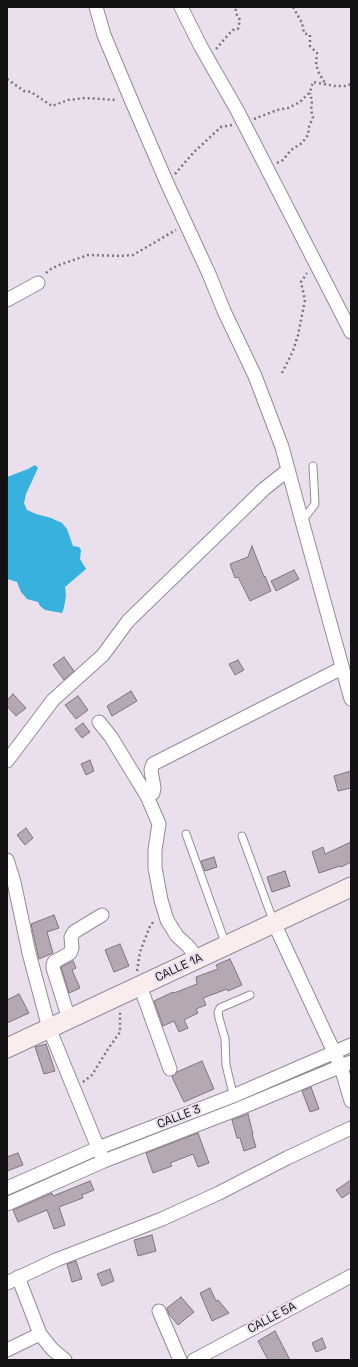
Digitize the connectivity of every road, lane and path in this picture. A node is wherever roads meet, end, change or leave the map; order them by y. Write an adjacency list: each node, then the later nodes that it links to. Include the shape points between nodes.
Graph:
1 (96, 7): 10 (street, via 104,35)
2 (181, 7): 5 (street)
3 (235, 7): 5 (path, via 240,20 238,29 233,30 214,50)
4 (293, 7): 8 (path, via 302,23 304,33 310,35 310,46 317,53 316,65)
5 (210, 62): 11 (street)
6 (7, 79): 10 (path, via 52,106 84,98)
7 (351, 84): 8 (path)
8 (326, 85): 9 (path, via 314,82)
9 (310, 92): 11 (path, via 300,102 288,108); 12 (path, via 313,118 308,134 283,160)
10 (132, 102): 13 (street)
11 (243, 122): 12 (street); 13 (path, via 221,127 194,152)
12 (265, 166): 15 (street)
13 (167, 183): 14 (street)
14 (186, 222): 16 (path, via 133,255 88,255 51,269); 21 (street, via 255,376)
15 (314, 263): 18 (street); 19 (path, via 301,282 305,300 298,335)
16 (38, 283): 17 (street)
17 (7, 300)
18 (351, 332)
19 (282, 373)
20 (313, 466): 22 (lane, via 315,504)
21 (288, 470): 22 (street); 26 (street, via 264,489 128,621 103,655 53,700)
22 (302, 521): 23 (street)
23 (342, 668): 24 (street); 27 (street, via 159,760 153,764 151,770 153,793)
24 (351, 699)
25 (99, 722): 27 (street)
26 (7, 761)
27 (147, 796): 32 (street, via 159,824 154,850)
28 (186, 834): 35 (lane)
29 (242, 836): 34 (lane)
30 (7, 860): 40 (street)
31 (351, 887): 34 (street, CALLE 1A)
32 (163, 908): 36 (street, via 177,936); 37 (path, via 150,926 140,952)
33 (102, 915): 39 (street, via 74,932 70,953 53,965)
34 (274, 923): 35 (street, CALLE 1A); 43 (street)
35 (226, 945): 36 (street, CALLE 1A)
36 (198, 959): 37 (street, CALLE 1A)
37 (137, 987): 39 (street, CALLE 1A); 45 (street); 46 (path, via 120,1012 120,1032 92,1075 84,1081)
38 (250, 995): 47 (lane, via 220,1008 218,1012 225,1039 226,1065)
39 (69, 1019): 40 (street, CALLE 1A)
40 (49, 1028): 42 (street, CALLE 1A); 46 (street)
41 (351, 1045): 43 (street, CALLE 3)
42 (7, 1048)
43 (335, 1052): 44 (street); 47 (street, CALLE 3)
44 (346, 1064): 48 (street); 49 (street, CALLE 3)
45 (170, 1069)
46 (72, 1084): 51 (street)
47 (233, 1096): 49 (lane); 51 (street, CALLE 3)
48 (351, 1101)
49 (238, 1109): 52 (street, CALLE 3)
50 (351, 1128): 56 (street, via 162,1219)
51 (98, 1148): 52 (street); 53 (street, CALLE 3)
52 (104, 1161): 54 (street, CALLE 3)
53 (7, 1188)
54 (7, 1204)
55 (351, 1276): 62 (street, CALLE 5A)
56 (12, 1280): 58 (street)
57 (160, 1311): 61 (street)
58 (40, 1334): 59 (street); 60 (street)
59 (7, 1350)
60 (65, 1360)
61 (180, 1360)
62 (194, 1360)

